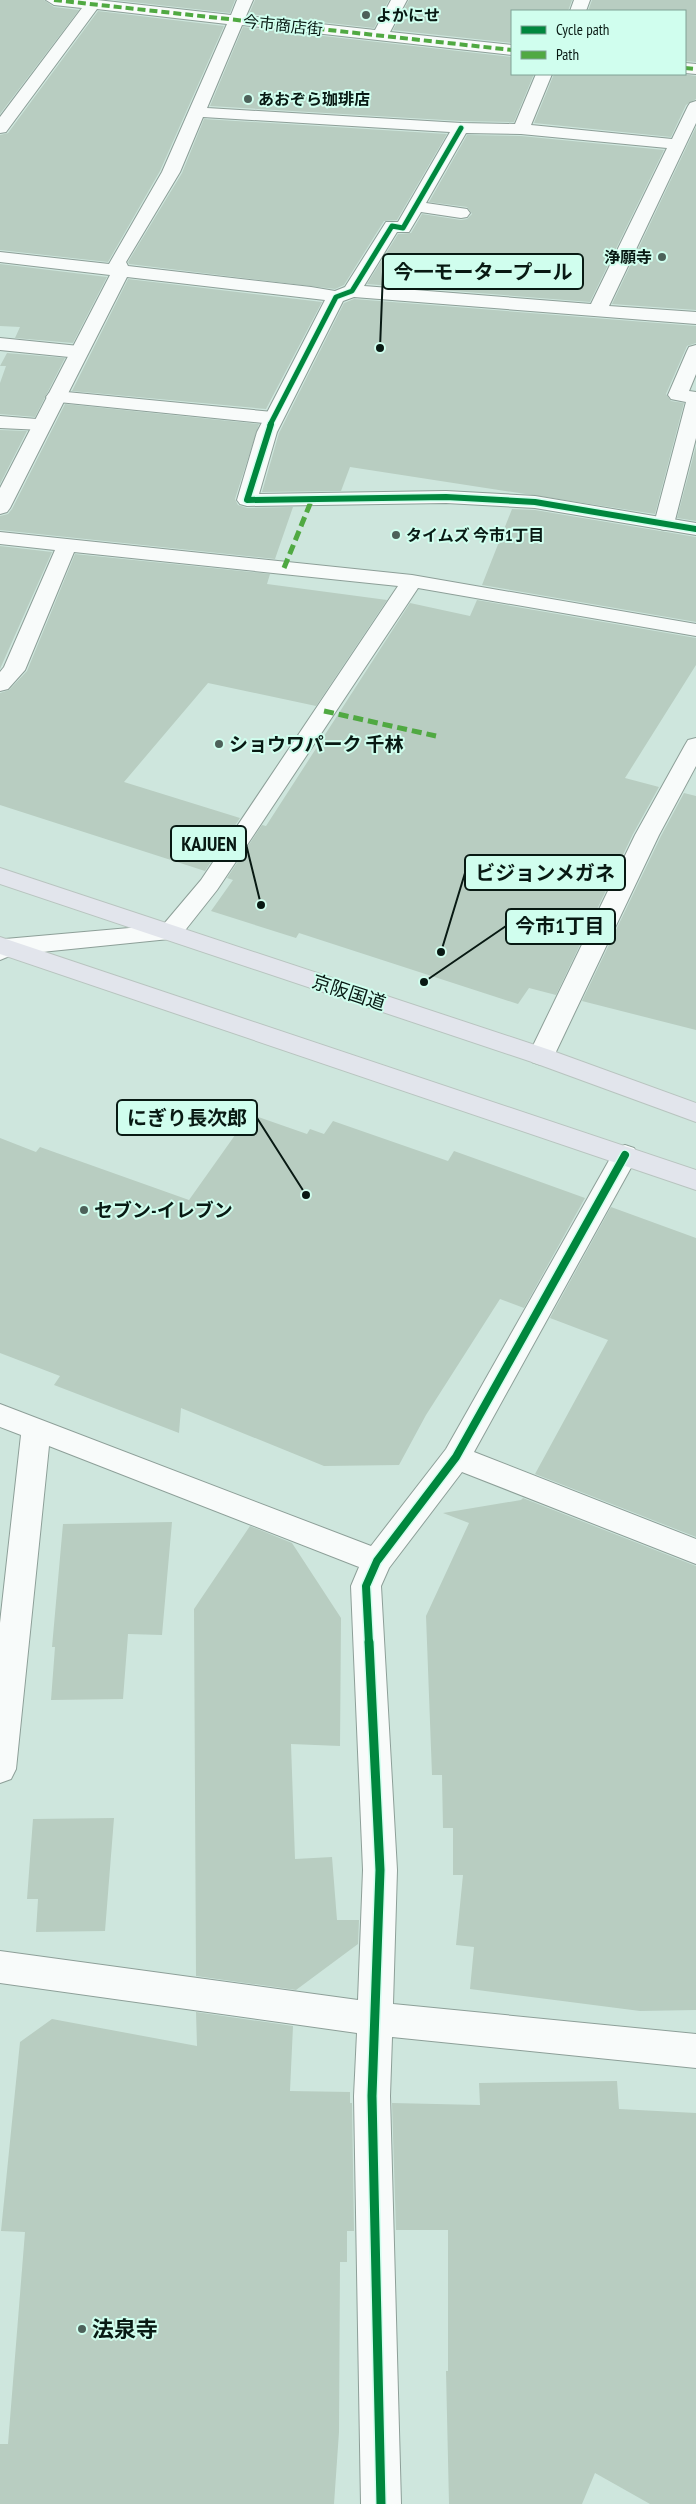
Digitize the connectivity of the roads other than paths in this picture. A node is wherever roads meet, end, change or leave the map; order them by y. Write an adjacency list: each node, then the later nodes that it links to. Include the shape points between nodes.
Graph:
1 (54, 0): 4 (street, 今市商店街)
2 (245, 0): 5 (street)
3 (399, 0): 6 (street)
4 (93, 4): 5 (street, 今市商店街); 11 (street)
5 (236, 20): 6 (street, 今市商店街); 10 (street)
6 (380, 36): 7 (street, 今市商店街)
7 (511, 50)
8 (544, 75): 13 (street)
9 (696, 106): 14 (street)
10 (198, 112): 12 (street); 18 (street, via 172,172 118,262)
11 (0, 128)
12 (461, 128): 13 (street); 15 (street)
13 (521, 129): 14 (street)
14 (685, 135): 20 (street)
15 (416, 206): 16 (street); 19 (street, via 402,228 392,226)
16 (461, 213)
17 (0, 257): 18 (street)
18 (121, 270): 19 (street); 24 (street)
19 (344, 294): 20 (street); 27 (street)
20 (598, 309): 21 (street)
21 (696, 318)
22 (0, 344): 24 (street)
23 (696, 351): 26 (street, via 678,396)
24 (79, 352): 25 (street)
25 (56, 397): 27 (street); 29 (street)
26 (696, 399): 31 (street)
27 (273, 418): 31 (street, via 246,500 446,497 535,502)
28 (0, 422): 29 (street)
29 (42, 424): 30 (street)
30 (0, 508)
31 (664, 524): 32 (street)
32 (696, 529)
33 (0, 538): 34 (street)
34 (67, 545): 35 (street); 37 (street, via 14,670)
35 (412, 581): 36 (street); 40 (street, via 209,885)
36 (696, 630)
37 (0, 684)
38 (696, 745): 42 (street, via 647,835)
39 (0, 876): 40 (highway, 京阪国道)
40 (170, 932): 41 (street); 42 (highway, 京阪国道)
41 (2, 948): 44 (highway)
42 (541, 1056): 43 (highway, 京阪国道)
43 (696, 1113)
44 (625, 1155): 45 (highway); 48 (street)
45 (696, 1180)
46 (0, 1415): 47 (street)
47 (36, 1430): 50 (street); 51 (street)
48 (456, 1457): 49 (street); 50 (street)
49 (696, 1552)
50 (377, 1561): 53 (street, via 366,1586 380,1870)
51 (0, 1769)
52 (0, 1966): 53 (street)
53 (374, 2019): 54 (street); 55 (street)
54 (696, 2051)
55 (381, 2504)

